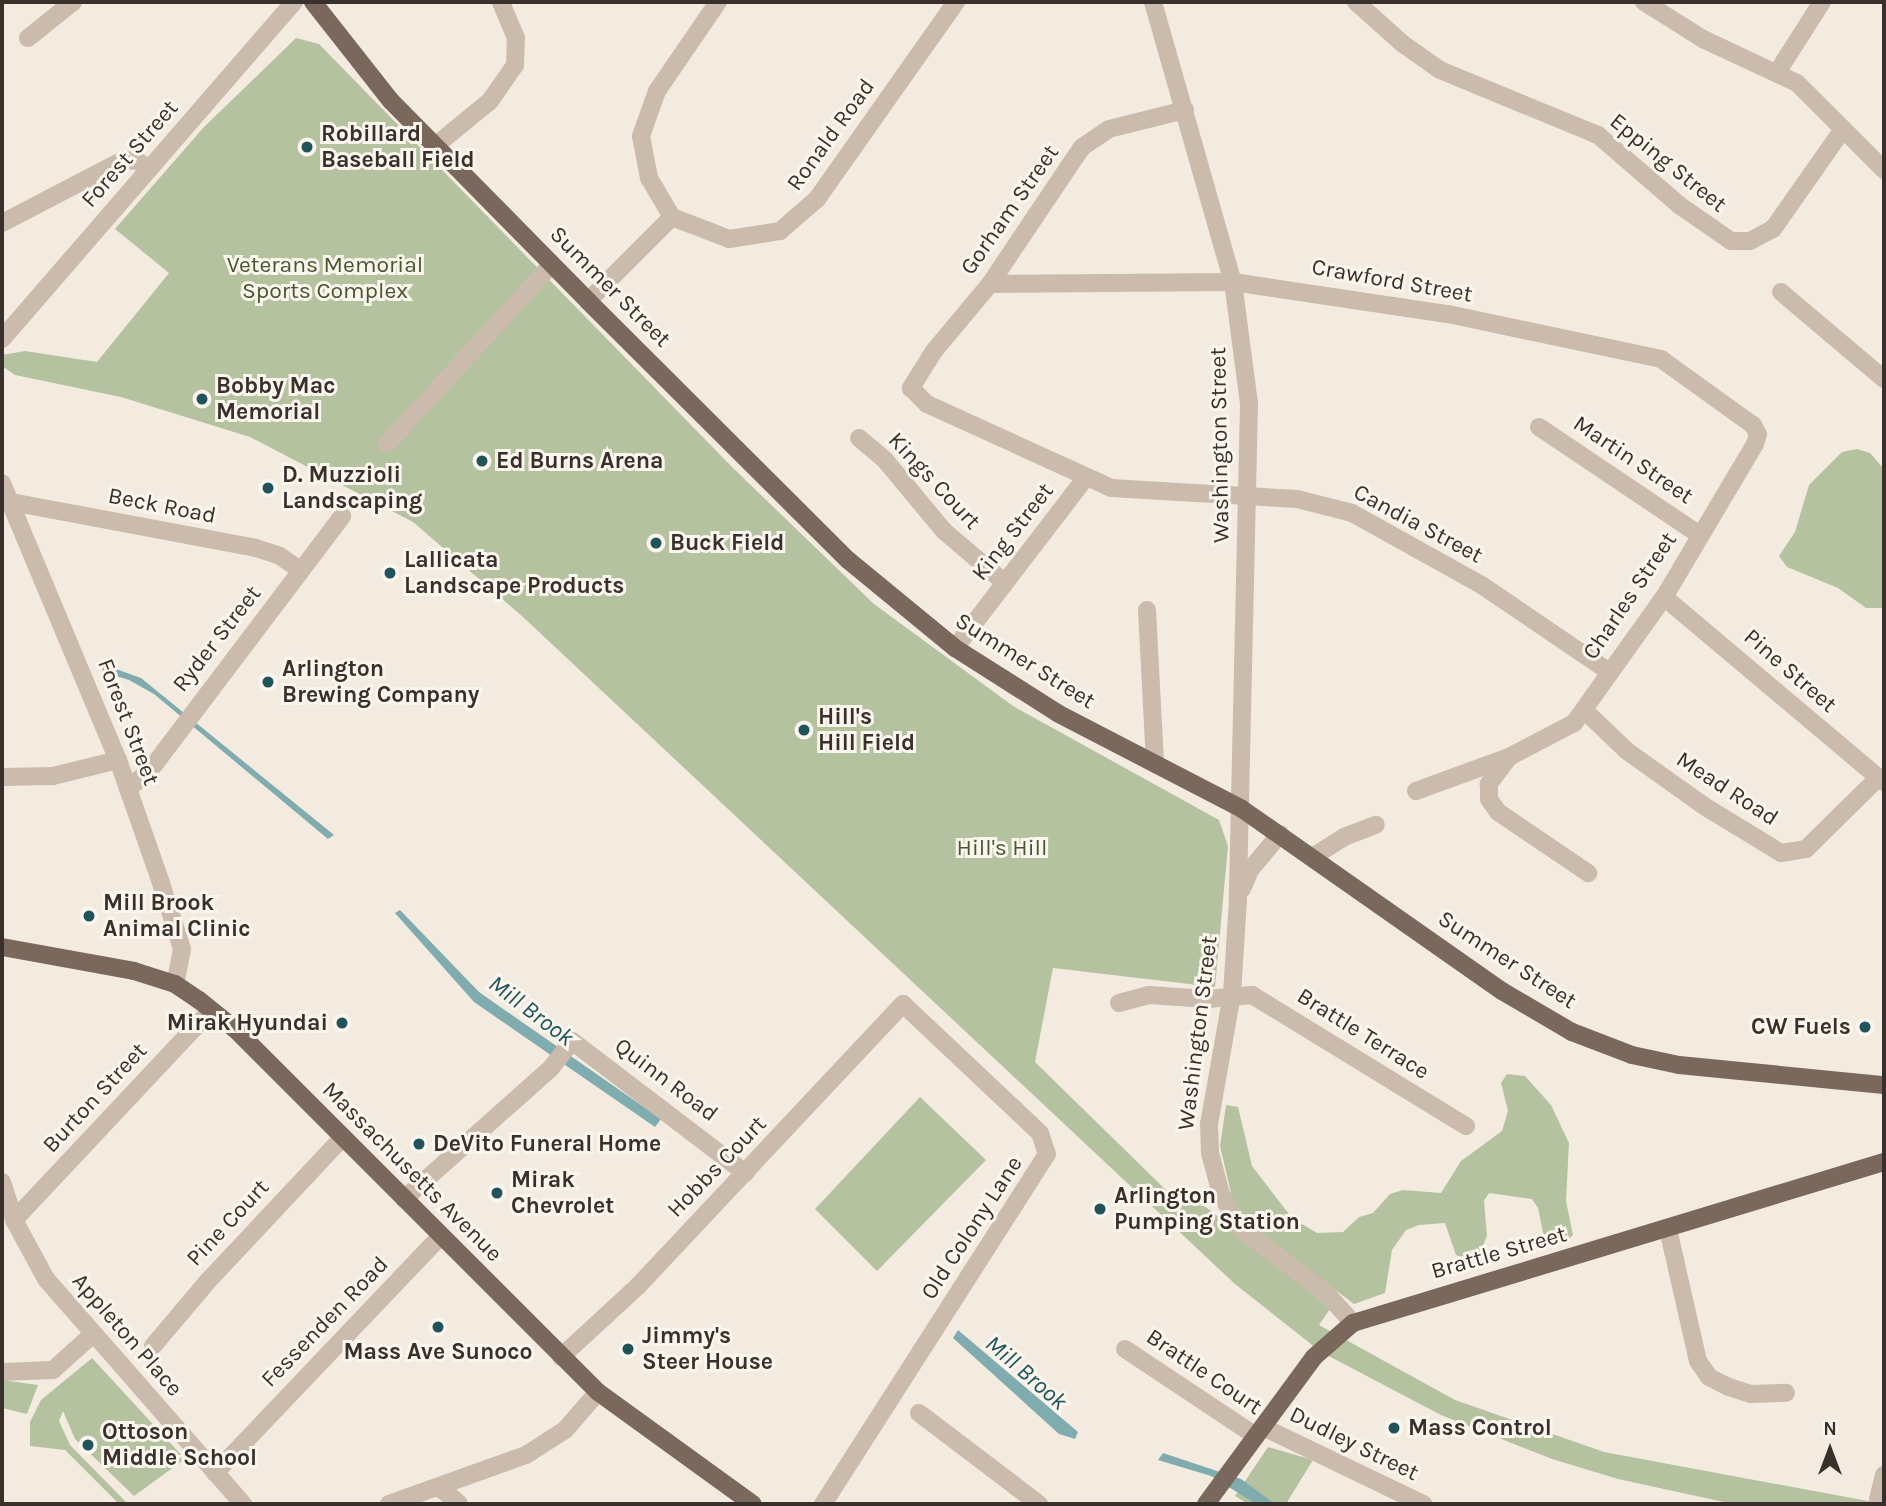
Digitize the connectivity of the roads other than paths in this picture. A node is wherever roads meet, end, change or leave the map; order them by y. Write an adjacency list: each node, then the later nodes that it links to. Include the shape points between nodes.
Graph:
1 (74, 2): 11 (street)
2 (295, 2): 16 (street, Forest Street)
3 (313, 2): 15 (main road, Summer Street, via 365,72)
4 (501, 2): 15 (street, via 516,38 515,65 490,101)
5 (718, 2): 18 (street, via 657,91 641,136 649,178)
6 (956, 2): 18 (street, Ronald Road, via 817,199 799,217 769,234 729,239)
7 (1153, 2): 13 (street, Washington Street)
8 (1644, 2): 12 (street, via 1703,39)
9 (1822, 2): 12 (street)
10 (1360, 3): 14 (street, Epping Street, via 1403,44 1440,70 1598,135 1679,205 1731,241 1750,241 1773,229)
11 (28, 38)
12 (1778, 72): 14 (street, via 1797,83)
13 (1185, 110): 21 (street, Washington Street); 22 (street, Gorham Street, via 1109,129 1082,147)
14 (1843, 129): 17 (street)
15 (435, 146): 20 (main road, Summer Street)
16 (149, 170): 19 (street, via 138,161 123,160); 25 (street, Forest Street)
17 (1884, 170)
18 (672, 217): 24 (street)
19 (2, 223)
20 (552, 264): 24 (main road, Summer Street); 31 (street)
21 (1233, 282): 22 (street, Crawford Street); 29 (street, Crawford Street, via 1448,314 1652,356 1675,367); 34 (street, Washington Street, via 1247,372)
22 (990, 284): 27 (street, Gorham Street, via 934,351)
23 (1780, 292): 26 (street)
24 (588, 301): 42 (main road, Summer Street, via 848,560)
25 (2, 339)
26 (1884, 379)
27 (911, 388): 32 (street, Candia Street, via 927,404)
28 (1539, 427): 37 (street, Martin Street)
29 (1758, 432): 37 (street, Charles Street)
30 (859, 439): 39 (street, Kings Court, via 885,460 944,531)
31 (387, 444)
32 (1084, 480): 34 (street, Candia Street, via 1125,491); 39 (street, King Street)
33 (2, 483): 35 (street, Forest Street)
34 (1248, 496): 43 (street, Candia Street, via 1318,503 1360,517 1483,586); 52 (street, Washington Street)
35 (11, 502): 38 (street, Beck Road, via 256,548 280,556); 46 (street, Forest Street)
36 (342, 516): 38 (street, Ryder Street)
37 (1700, 535): 40 (street, Charles Street)
38 (300, 570): 50 (street, Ryder Street, via 151,769)
39 (1005, 583): 42 (street, King Street)
40 (1664, 597): 43 (street, Charles Street); 49 (street, Pine Street)
41 (1147, 610): 47 (street)
42 (955, 648): 47 (main road, Summer Street, via 1024,694)
43 (1608, 671): 44 (street, Charles Street)
44 (1584, 710): 45 (street, Charles Street, via 1574,723); 49 (street, Mead Road, via 1627,751 1714,813 1782,853 1806,849)
45 (1509, 757): 51 (street, Charles Street); 56 (street, via 1489,784 1492,805)
46 (118, 760): 48 (street, via 54,776); 50 (street, Forest Street)
47 (1155, 764): 52 (main road, Summer Street)
48 (2, 777)
49 (1881, 780)
50 (128, 789): 59 (street, Forest Street, via 182,947)
51 (1416, 791)
52 (1242, 809): 54 (main road, Summer Street); 57 (street, Washington Street)
53 (1376, 825): 55 (street, via 1343,837)
54 (1280, 834): 55 (main road, Summer Street); 57 (street, Washington Street, via 1250,870)
55 (1314, 856): 64 (main road, Summer Street, via 1524,1005 1595,1042 1679,1065)
56 (1588, 873)
57 (1238, 899): 60 (street, Washington Street)
58 (2, 947): 59 (main road, Massachusetts Avenue, via 134,971)
59 (175, 985): 63 (main road, Massachusetts Avenue)
60 (1232, 994): 61 (street, via 1208,999 1149,995); 65 (street, Brattle Terrace, via 1257,997); 74 (street, Washington Street, via 1209,1124 1210,1153 1221,1194 1245,1233 1327,1294)
61 (1119, 1003)
62 (903, 1004): 68 (street, Hobbs Court); 93 (street, Old Colony Lane, via 1040,1133 1047,1154)
63 (211, 1010): 66 (main road, Massachusetts Avenue); 71 (street, Burton Street)
64 (1884, 1085)
65 (1466, 1126)
66 (343, 1137): 70 (main road, Massachusetts Avenue); 76 (street, Pine Court, via 206,1282)
67 (1884, 1162): 72 (main road, Brattle Street)
68 (746, 1173): 70 (street, Quinn Road, via 572,1041); 78 (street, Hobbs Court, via 638,1286)
69 (2, 1182): 71 (street, Appleton Place)
70 (404, 1199): 73 (main road, Massachusetts Avenue)
71 (14, 1220): 75 (street, Appleton Place, via 46,1279)
72 (1668, 1229): 74 (main road, Brattle Street); 81 (street, via 1698,1361 1710,1377 1729,1387 1751,1394)
73 (441, 1236): 78 (main road, Massachusetts Avenue); 84 (street, Fessenden Road)
74 (1353, 1323): 83 (main road, Brattle Street, via 1321,1348)
75 (93, 1334): 79 (street, via 53,1370); 84 (street, Appleton Place)
76 (153, 1346)
77 (1125, 1349): 83 (street, Brattle Court)
78 (561, 1357): 80 (main road, Massachusetts Avenue)
79 (2, 1372)
80 (598, 1392): 86 (street, via 547,1444); 92 (main road, Massachusetts Avenue)
81 (1786, 1393)
82 (919, 1413): 94 (street)
83 (1260, 1432): 87 (main road, Brattle Street); 95 (street, Dudley Street)
84 (215, 1473): 89 (street, Appleton Place)
85 (1884, 1475): 88 (street)
86 (439, 1487): 90 (street); 91 (street)
87 (1210, 1498)
88 (1878, 1499)
89 (243, 1504)
90 (389, 1504)
91 (459, 1504)
92 (753, 1504)
93 (823, 1504)
94 (1039, 1504)
95 (1423, 1504)

